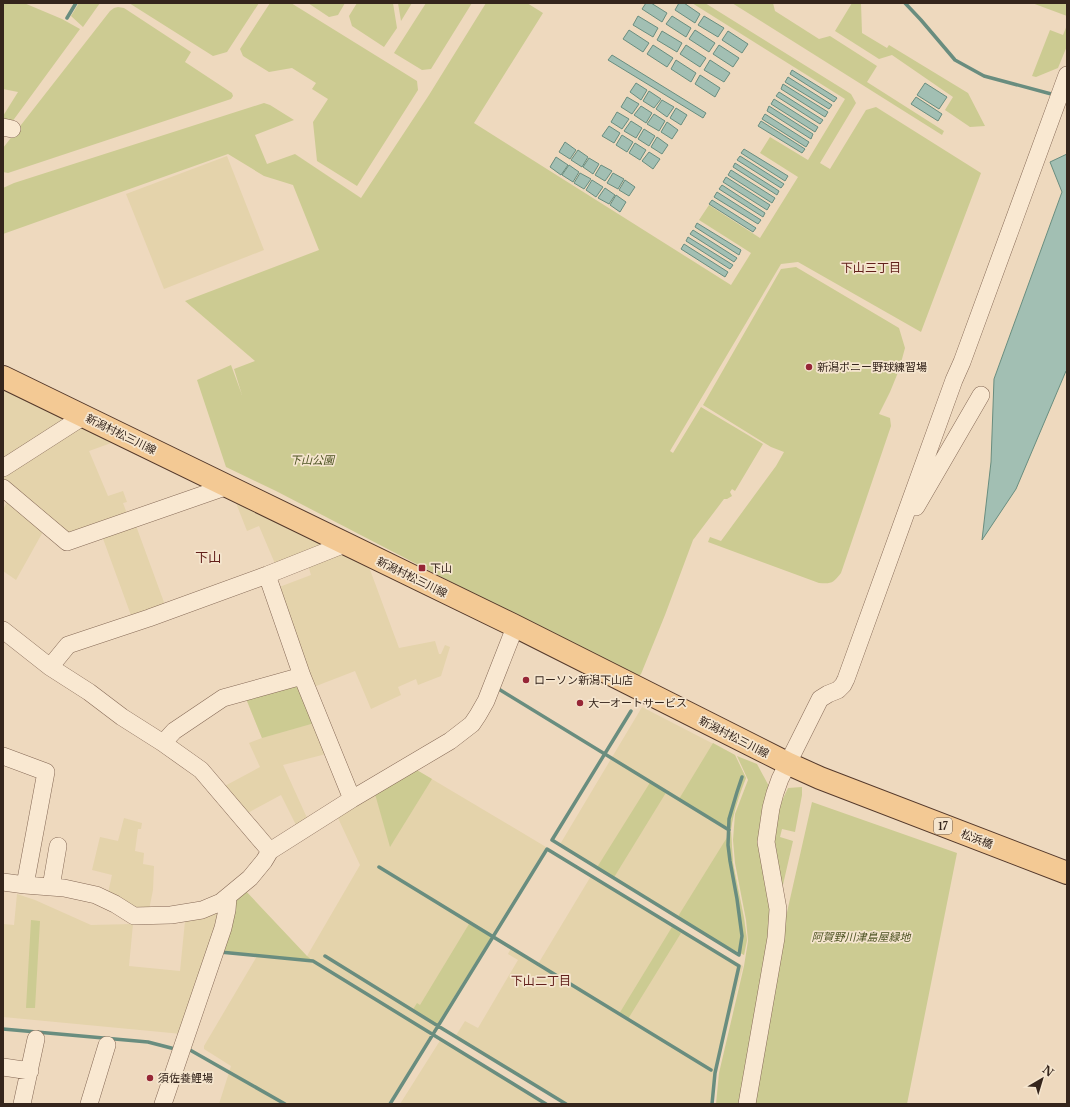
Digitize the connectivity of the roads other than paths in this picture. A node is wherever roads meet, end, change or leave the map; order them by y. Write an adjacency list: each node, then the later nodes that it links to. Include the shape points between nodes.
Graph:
1 (1067, 75): 8 (street)
2 (3, 378): 4 (main road, 新潟村松三川線 / 17)
3 (981, 394): 8 (street, via 916,508)
4 (84, 416): 5 (street); 6 (main road, 新潟村松三川線 / 17)
5 (3, 468)
6 (228, 486): 7 (street, via 67,542); 9 (main road, 新潟村松三川線 / 17)
7 (3, 488)
8 (902, 523): 17 (street, via 846,679 838,690 820,699)
9 (346, 544): 10 (street); 11 (main road, 新潟村松三川線 / 17)
10 (267, 575): 13 (street, via 68,645); 14 (street)
11 (515, 627): 17 (main road, 新潟村松三川線 / 17); 19 (street, via 486,701 472,724 450,741)
12 (3, 630): 13 (street)
13 (50, 667): 15 (street)
14 (302, 676): 15 (street, via 223,698 174,731); 19 (street)
15 (163, 743): 21 (street, via 201,770)
16 (3, 756): 24 (street, via 46,772)
17 (789, 764): 18 (main road, 新潟村松三川線 / 17); 34 (street, via 775,793 766,842 778,909 777,926)
18 (820, 778): 22 (main road, 松浜橋 / 17)
19 (352, 799): 21 (street)
20 (58, 846): 25 (street)
21 (270, 851): 26 (street, via 250,878)
22 (1067, 873)
23 (3, 882): 24 (street)
24 (26, 885): 25 (street)
25 (51, 887): 26 (street, via 96,895 134,916 171,915 202,910)
26 (228, 897): 33 (street, via 223,928)
27 (36, 1039): 30 (street)
28 (107, 1045): 32 (street)
29 (3, 1067): 30 (street)
30 (30, 1071): 31 (street)
31 (22, 1104)
32 (89, 1104)
33 (163, 1104)
34 (747, 1104)

